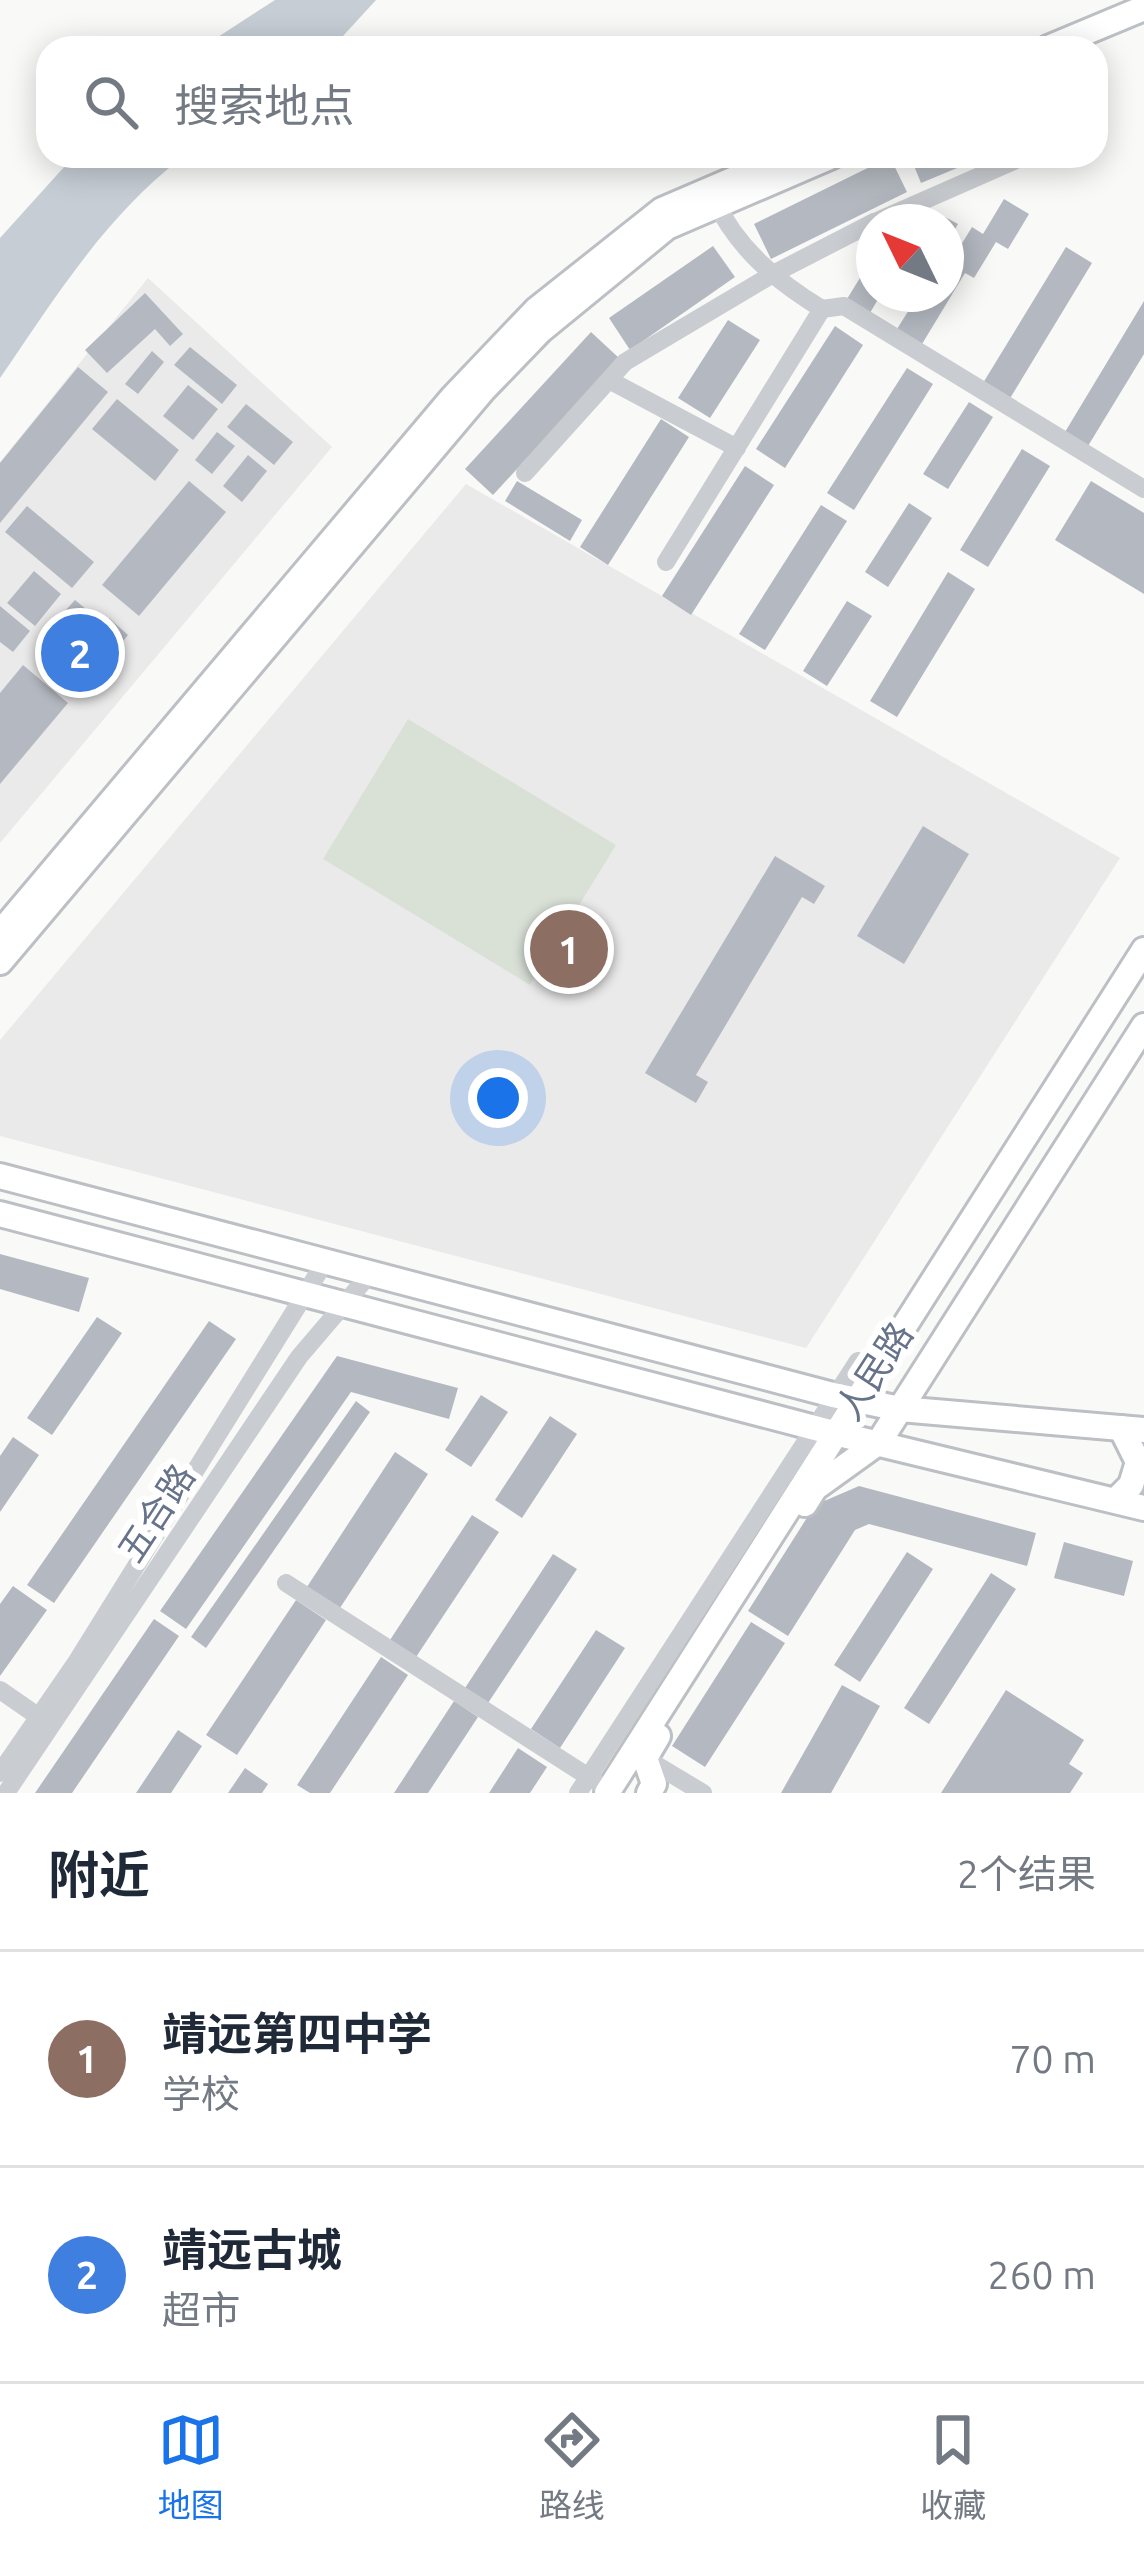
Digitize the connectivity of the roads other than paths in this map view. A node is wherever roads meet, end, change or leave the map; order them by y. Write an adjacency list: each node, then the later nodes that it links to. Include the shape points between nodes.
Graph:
1 (1141, 17): 2 (main road); 3 (main road)
2 (1084, 36)
3 (1108, 38)
4 (767, 168): 7 (main road)
5 (798, 168): 7 (main road)
6 (998, 168): 8 (street)
7 (714, 198): 10 (street, via 735,238); 17 (main road, via 662,210 596,258 453,397); 19 (main road, via 592,284 497,375)
8 (915, 204)
9 (856, 231): 10 (street)
10 (773, 274): 11 (street); 12 (street, via 625,362)
11 (822, 309): 13 (street); 15 (street, via 844,307)
12 (609, 380): 13 (street); 14 (street)
13 (736, 448): 16 (street)
14 (525, 473)
15 (1144, 489)
16 (666, 562)
17 (0, 933)
18 (1144, 950): 28 (main road, 人民路)
19 (0, 962)
20 (1144, 1026): 29 (main road, 人民路)
21 (0, 1176): 23 (main road)
22 (0, 1214): 25 (main road)
23 (326, 1262): 24 (main road); 25 (street, 五合路)
24 (369, 1275): 26 (street, 五合路); 28 (main road)
25 (306, 1293): 26 (main road); 37 (street, 五合路)
26 (343, 1300): 31 (main road); 41 (street, 五合路)
27 (858, 1361): 28 (street)
28 (844, 1398): 29 (main road); 31 (main road, 人民路)
29 (900, 1409): 30 (main road); 32 (main road, 人民路)
30 (1132, 1429): 33 (main road, via 1138,1462)
31 (823, 1430): 32 (main road); 38 (main road, 人民路); 40 (street)
32 (879, 1442): 33 (main road); 38 (main road, 人民路, via 815,1488)
33 (1116, 1500): 34 (main road)
34 (1144, 1508)
35 (286, 1583): 40 (street)
36 (0, 1690): 37 (street)
37 (38, 1717): 39 (street, 五合路)
38 (640, 1754): 40 (main road, 人民路); 42 (main road, via 654,1784); 43 (street)
39 (0, 1773)
40 (596, 1788)
41 (6, 1793)
42 (649, 1793)
43 (703, 1793)

